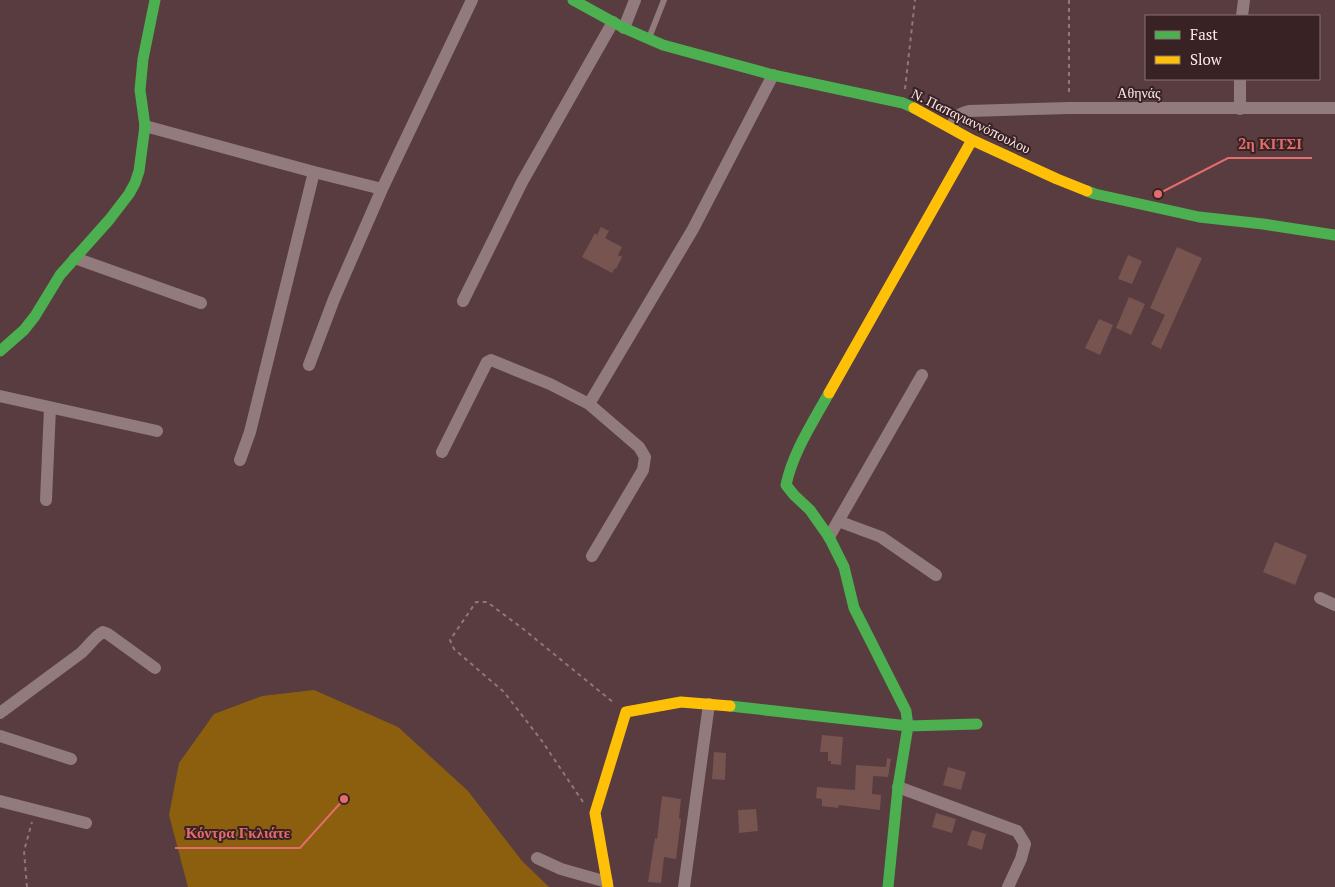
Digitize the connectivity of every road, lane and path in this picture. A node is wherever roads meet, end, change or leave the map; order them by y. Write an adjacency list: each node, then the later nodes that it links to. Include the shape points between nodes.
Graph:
1 (154, 0): 18 (street, via 140,90)
2 (472, 0): 22 (street)
3 (573, 0): 10 (street, Ν. Παπαγιαννόπουλου)
4 (636, 0): 10 (street)
5 (664, 0): 11 (lane)
6 (915, 0): 14 (path)
7 (1069, 0): 15 (path)
8 (1244, 0): 9 (street)
9 (1242, 15)
10 (619, 25): 11 (street, Ν. Παπαγιαννόπουλου); 25 (street, via 522,182)
11 (648, 39): 12 (street, Ν. Παπαγιαννόπουλου)
12 (772, 76): 14 (street, Ν. Παπαγιαννόπουλου); 31 (street, via 693,229)
13 (1240, 80): 17 (street)
14 (903, 104): 19 (street, Ν. Παπαγιαννόπουλου)
15 (1069, 108): 17 (street, Αθηνάς); 19 (street, Αθηνάς, via 968,111 960,113)
16 (1335, 108): 17 (street, Αθηνάς)
17 (1240, 109)
18 (145, 126): 21 (street); 24 (street, via 136,183)
19 (951, 127): 20 (street, Ν. Παπαγιαννόπουλου)
20 (972, 140): 23 (street, Ν. Παπαγιαννόπουλου, via 1095,194 1199,217); 38 (street, via 789,471 786,485 810,510)
21 (314, 172): 22 (street); 35 (street, via 250,432)
22 (382, 189): 28 (street)
23 (1335, 235)
24 (76, 258): 26 (street); 27 (street, via 60,275 24,330)
25 (463, 301)
26 (201, 303)
27 (0, 351)
28 (309, 365)
29 (922, 375): 37 (street)
30 (0, 396): 32 (street)
31 (589, 404): 34 (street, via 491,360 487,362); 39 (street, via 639,447 645,456 643,470)
32 (50, 408): 33 (street); 36 (street)
33 (157, 431)
34 (442, 452)
35 (240, 460)
36 (46, 500)
37 (838, 522): 38 (street); 40 (street, via 881,537)
38 (829, 537): 48 (street, via 844,567 854,608 906,711)
39 (592, 556)
40 (936, 575)
41 (1320, 598): 42 (street)
42 (1335, 605)
43 (155, 668): 46 (street, via 103,632)
44 (709, 704): 45 (street, via 681,702); 48 (street); 59 (street)
45 (626, 712): 54 (street); 54 (path, via 487,602 476,602 450,640 454,649 504,692 585,805)
46 (0, 713)
47 (977, 724): 48 (street)
48 (908, 726): 51 (street)
49 (0, 736): 50 (street)
50 (71, 759)
51 (898, 787): 60 (street); 61 (street, via 1017,831 1025,844)
52 (0, 800): 53 (street)
53 (35, 810): 55 (street); 58 (path, via 24,851)
54 (595, 813): 57 (street)
55 (86, 824)
56 (537, 858): 57 (street)
57 (607, 885)
58 (27, 887)
59 (684, 887)
60 (888, 887)
61 (1008, 887)

